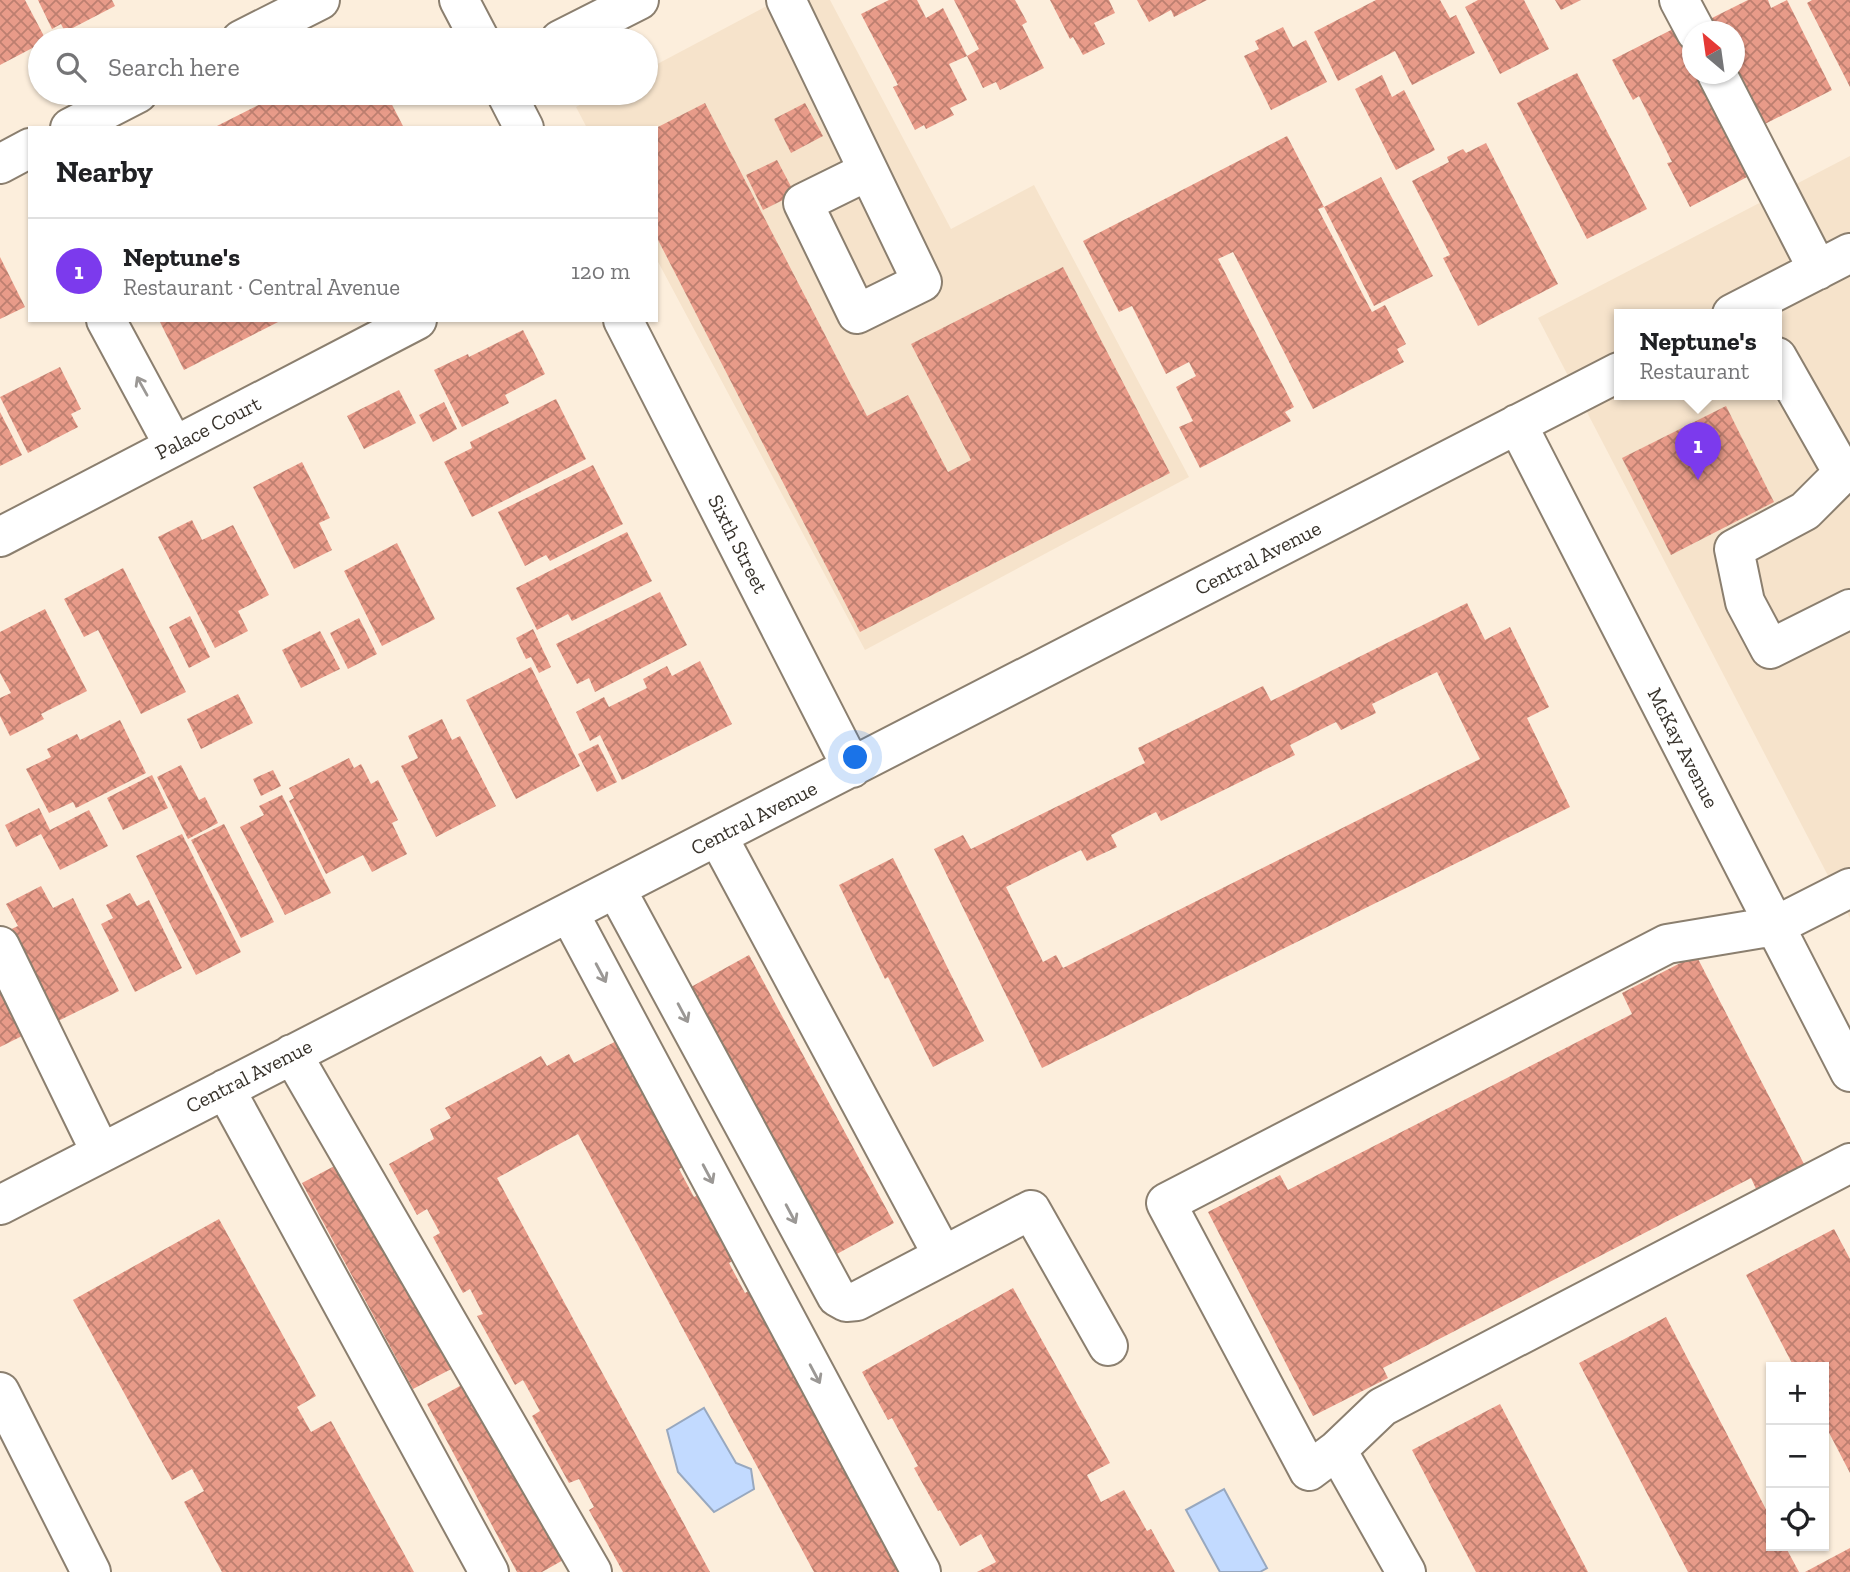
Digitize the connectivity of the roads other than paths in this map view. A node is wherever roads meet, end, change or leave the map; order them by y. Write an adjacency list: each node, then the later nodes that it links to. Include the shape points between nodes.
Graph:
1 (320, 0): 7 (street)
2 (459, 0): 8 (street)
3 (639, 0): 9 (street)
4 (786, 0): 15 (street)
5 (1679, 0): 6 (street)
6 (1690, 21)
7 (265, 28)
8 (474, 28)
9 (584, 28)
10 (1723, 84): 16 (street)
11 (115, 105): 13 (street)
12 (512, 105): 14 (street)
13 (74, 126)
14 (523, 126)
15 (868, 172)
16 (1834, 261): 17 (street)
17 (1748, 309)
18 (107, 322): 24 (street, one-way to 18)
19 (413, 322): 24 (street, Palace Court)
20 (624, 322): 28 (street, Sixth Street)
21 (1782, 366): 25 (street)
22 (1614, 375): 23 (street, Central Avenue)
23 (1517, 424): 28 (street, Central Avenue); 33 (street, McKay Avenue)
24 (174, 446): 26 (street, Palace Court)
25 (1846, 481): 27 (street, via 1805,510 1734,549 1745,602 1770,649)
26 (0, 537)
27 (1850, 609)
28 (852, 768): 29 (street, Central Avenue)
29 (718, 837): 31 (street, Central Avenue); 41 (street)
30 (1850, 888): 33 (street)
31 (616, 889): 32 (street, Central Avenue); 41 (street, one-way to 41, via 836,1297 857,1301)
32 (569, 913): 35 (street, Central Avenue); 48 (street, one-way to 48)
33 (1774, 926): 36 (street, McKay Avenue); 44 (street, via 1667,944 1166,1203 1310,1471)
34 (0, 946): 38 (street)
35 (292, 1054): 37 (street, Central Avenue); 47 (street)
36 (1850, 1072)
37 (225, 1089): 38 (street, Central Avenue); 46 (street)
38 (102, 1153): 40 (street, Central Avenue)
39 (1850, 1163): 44 (street, via 1381,1406)
40 (0, 1205)
41 (943, 1256): 42 (street, via 1031,1210)
42 (1108, 1346)
43 (0, 1392): 45 (street)
44 (1337, 1450): 49 (street)
45 (91, 1572)
46 (489, 1572)
47 (592, 1572)
48 (921, 1572)
49 (1406, 1572)

